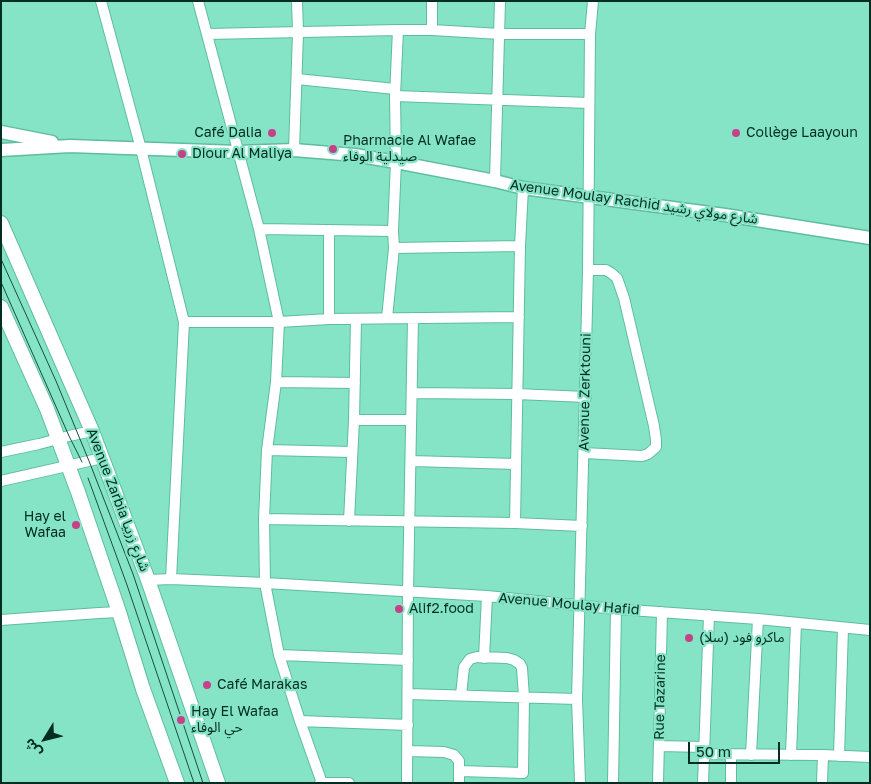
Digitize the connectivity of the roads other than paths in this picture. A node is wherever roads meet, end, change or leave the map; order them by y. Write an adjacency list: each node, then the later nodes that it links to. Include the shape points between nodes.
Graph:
1 (101, 1): 19 (street)
2 (198, 1): 10 (street)
3 (297, 1): 9 (street)
4 (432, 1): 8 (street)
5 (500, 1): 11 (street)
6 (593, 1): 12 (street, Avenue Zerktouni)
7 (398, 30): 8 (street); 9 (street); 14 (street)
8 (432, 30): 11 (street)
9 (298, 33): 10 (street); 13 (street)
10 (207, 34): 22 (street)
11 (500, 34): 12 (street); 15 (street)
12 (590, 34): 16 (street, Avenue Zerktouni)
13 (297, 79): 14 (street); 21 (street)
14 (395, 92): 15 (street); 23 (street)
15 (497, 99): 16 (street); 24 (street)
16 (589, 103): 26 (street, Avenue Zerktouni)
17 (1, 132): 18 (street, Avenue Moulay Rachid شارع مولاي رشيد)
18 (70, 146): 19 (street, Avenue Moulay Rachid شارع مولاي رشيد); 20 (street, Avenue Moulay Rachid شارع مولاي رشيد)
19 (141, 149): 22 (street, Avenue Moulay Rachid شارع مولاي رشيد); 41 (street)
20 (1, 150)
21 (294, 150): 22 (street, Avenue Moulay Rachid شارع مولاي رشيد); 23 (street, Avenue Moulay Rachid شارع مولاي رشيد)
22 (238, 152): 28 (street)
23 (396, 162): 24 (street, Avenue Moulay Rachid شارع مولاي رشيد); 30 (street)
24 (495, 181): 25 (street, Avenue Moulay Rachid شارع مولاي رشيد)
25 (523, 188): 26 (street, Avenue Moulay Rachid شارع مولاي رشيد); 32 (street)
26 (588, 197): 31 (street, Avenue Moulay Rachid شارع مولاي رشيد); 34 (street, Avenue Zerktouni)
27 (1, 223): 50 (main road, Avenue Zarbia شارع زربيا)
28 (259, 229): 29 (street); 42 (street)
29 (329, 230): 30 (street); 39 (street)
30 (393, 231): 33 (street)
31 (870, 238)
32 (520, 246): 33 (street); 36 (street)
33 (394, 248): 37 (street)
34 (588, 270): 47 (street, Avenue Zerktouni); 55 (street, via 606,270 617,278 654,426 656,447 642,456)
35 (1, 307): 51 (main road)
36 (519, 317): 38 (street); 46 (street)
37 (386, 318): 38 (street); 40 (street)
38 (412, 318): 45 (street)
39 (329, 319): 40 (street); 42 (street)
40 (356, 319): 44 (street)
41 (184, 322): 42 (street); 66 (street)
42 (279, 322): 43 (street)
43 (276, 382): 44 (street); 52 (street)
44 (355, 383): 48 (street)
45 (412, 393): 46 (street); 49 (street)
46 (517, 394): 47 (street); 58 (street)
47 (586, 397): 55 (street, Avenue Zerktouni)
48 (354, 420): 49 (street); 54 (street)
49 (411, 420): 57 (street)
50 (92, 431): 51 (street); 56 (main road, Avenue Zarbia شارع زربيا)
51 (58, 439): 53 (street); 59 (main road)
52 (268, 450): 54 (street); 61 (street)
53 (1, 452)
54 (352, 452): 62 (street)
55 (584, 452): 65 (street, Avenue Zerktouni)
56 (102, 458): 59 (street); 67 (main road, Avenue Zarbia شارع زربيا)
57 (410, 461): 58 (street); 63 (street)
58 (516, 464): 64 (street)
59 (68, 466): 60 (street); 73 (main road)
60 (1, 481)
61 (264, 519): 62 (street); 68 (street)
62 (348, 521): 63 (street)
63 (410, 521): 64 (street); 69 (street)
64 (515, 522): 65 (street)
65 (582, 526): 71 (street, Avenue Zerktouni)
66 (171, 579): 67 (street, Avenue Moulay Hafid); 68 (street, Avenue Moulay Hafid)
67 (148, 580): 101 (main road, Avenue Zarbia شارع زربيا)
68 (265, 583): 69 (street, Avenue Moulay Hafid); 81 (street)
69 (408, 592): 70 (street, Avenue Moulay Hafid); 83 (street)
70 (487, 596): 71 (street, Avenue Moulay Hafid); 82 (street)
71 (579, 605): 72 (street, Avenue Moulay Hafid); 87 (street, Avenue Zerktouni)
72 (616, 609): 74 (street, Avenue Moulay Hafid); 107 (street)
73 (119, 612): 77 (street); 100 (main road)
74 (662, 612): 75 (street, Avenue Moulay Hafid); 90 (street, Rue Tazarine)
75 (709, 615): 76 (street, Avenue Moulay Hafid); 91 (street)
76 (758, 619): 78 (street, Avenue Moulay Hafid); 94 (street)
77 (1, 620)
78 (796, 623): 79 (street, Avenue Moulay Hafid); 95 (street)
79 (843, 628): 80 (street, Avenue Moulay Hafid); 97 (street)
80 (870, 630)
81 (280, 655): 83 (street); 88 (street)
82 (484, 658): 85 (street, via 473,658 464,667); 86 (street, via 518,661 522,668)
83 (408, 660): 84 (street)
84 (408, 694): 85 (street); 89 (street)
85 (461, 695): 86 (street)
86 (524, 697): 87 (street); 99 (street, via 523,772)
87 (577, 699): 106 (street, Avenue Zerktouni)
88 (300, 721): 89 (street); 102 (street)
89 (408, 725): 92 (street)
90 (659, 746): 91 (street); 108 (street, Rue Tazarine)
91 (704, 750): 93 (street); 109 (street)
92 (408, 751): 99 (street, via 451,754 459,761); 104 (street)
93 (731, 754): 94 (street); 110 (street)
94 (751, 755): 95 (street)
95 (791, 755): 96 (street)
96 (823, 755): 97 (street); 111 (street)
97 (839, 756): 98 (street)
98 (870, 757)
99 (460, 770): 105 (street)
100 (177, 783)
101 (218, 783)
102 (321, 783): 103 (street)
103 (349, 783)
104 (407, 783)
105 (459, 783)
106 (580, 783)
107 (613, 783)
108 (658, 783)
109 (703, 783)
110 (731, 783)
111 (822, 783)

